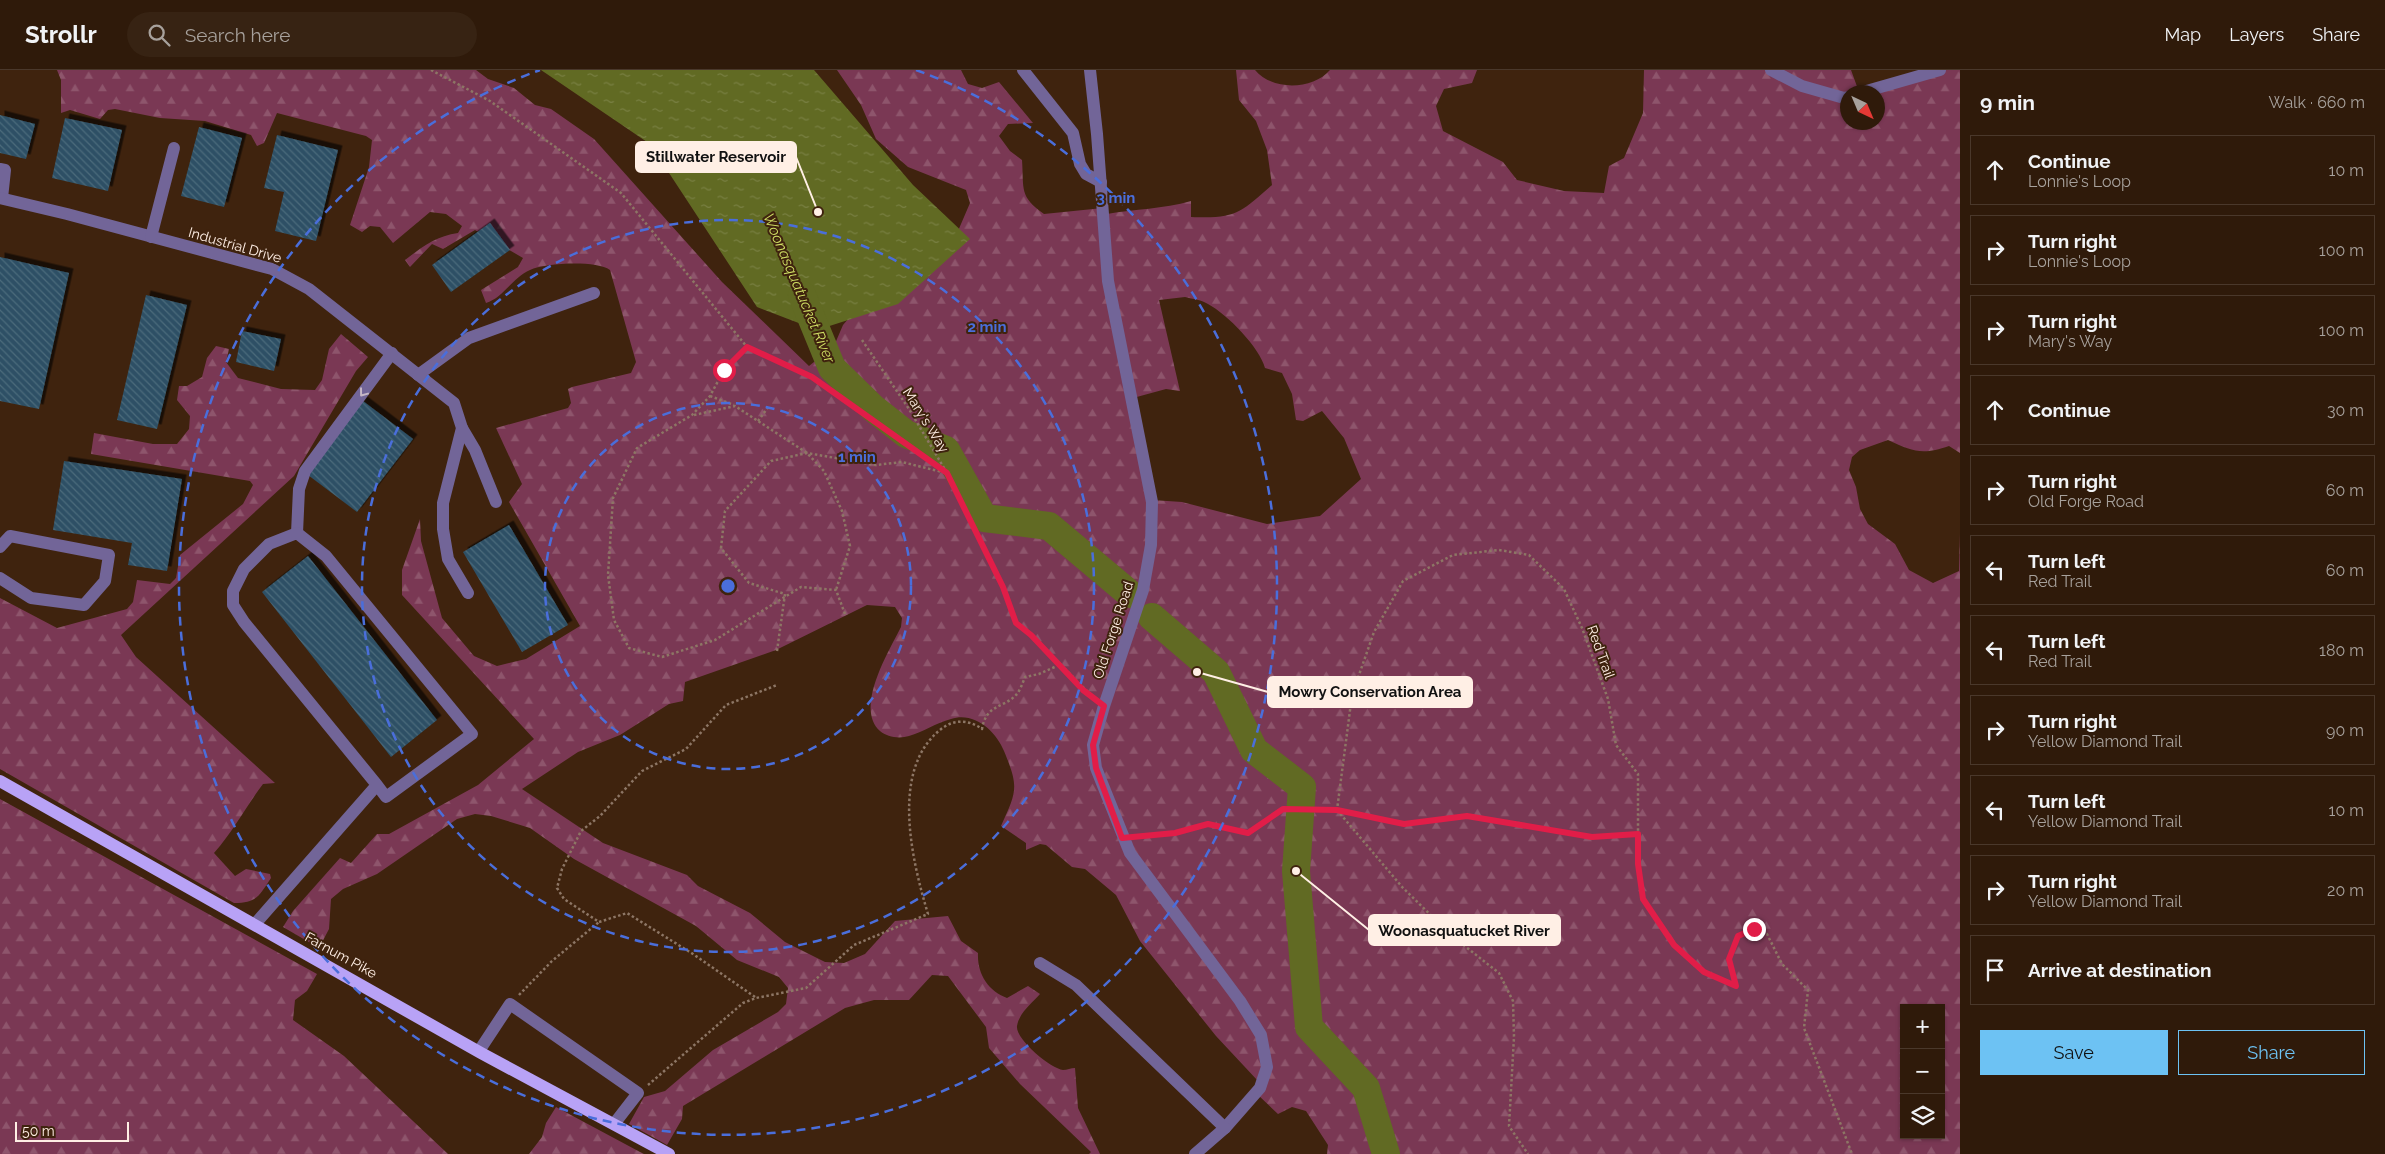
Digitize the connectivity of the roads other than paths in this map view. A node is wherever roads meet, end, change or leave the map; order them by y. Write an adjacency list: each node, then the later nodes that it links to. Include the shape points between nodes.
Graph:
1 (1023, 70): 8 (street)
2 (1090, 70): 7 (street, Old Forge Road)
3 (1770, 70): 6 (street, via 1802,86)
4 (1940, 70): 5 (street)
5 (1885, 86)
6 (1840, 97)
7 (1097, 134): 8 (street); 11 (street, Old Forge Road)
8 (1074, 136): 11 (street, via 1080,164 1086,174)
9 (174, 148): 13 (street)
10 (0, 168): 12 (street, via 5,170)
11 (1101, 182): 29 (street, Old Forge Road, via 1108,281 1152,502 1151,545 1143,590 1093,745 1096,768 1122,838 1135,861 1240,1001 1261,1035 1265,1079)
12 (1, 198): 13 (street, Industrial Drive)
13 (151, 237): 15 (street, Industrial Drive, via 272,269 309,289)
14 (594, 293): 16 (street, via 469,338)
15 (392, 353): 16 (street, Industrial Drive); 19 (street, one-way to 19, via 305,470 300,488)
16 (418, 375): 17 (street, Industrial Drive, via 454,404)
17 (462, 428): 18 (street, via 475,450); 22 (street, via 442,503 448,559)
18 (496, 502)
19 (297, 534): 24 (street, via 268,544 244,569 233,591 233,604 244,622); 24 (street, via 326,556 472,734 386,797)
20 (0, 547): 21 (street, via 10,536 109,555 105,581 84,605 31,598)
21 (0, 578)
22 (468, 593)
23 (0, 781): 25 (main road, Farnum Pike)
24 (377, 785): 25 (street)
25 (255, 924): 27 (main road, Farnum Pike)
26 (1040, 963): 29 (street, via 1076,985)
27 (480, 1051): 28 (main road, Farnum Pike); 28 (street, via 510,1004 638,1094)
28 (614, 1124): 30 (main road, Farnum Pike)
29 (1224, 1128): 31 (street, Old Forge Road)
30 (669, 1154)
31 (1195, 1154)

